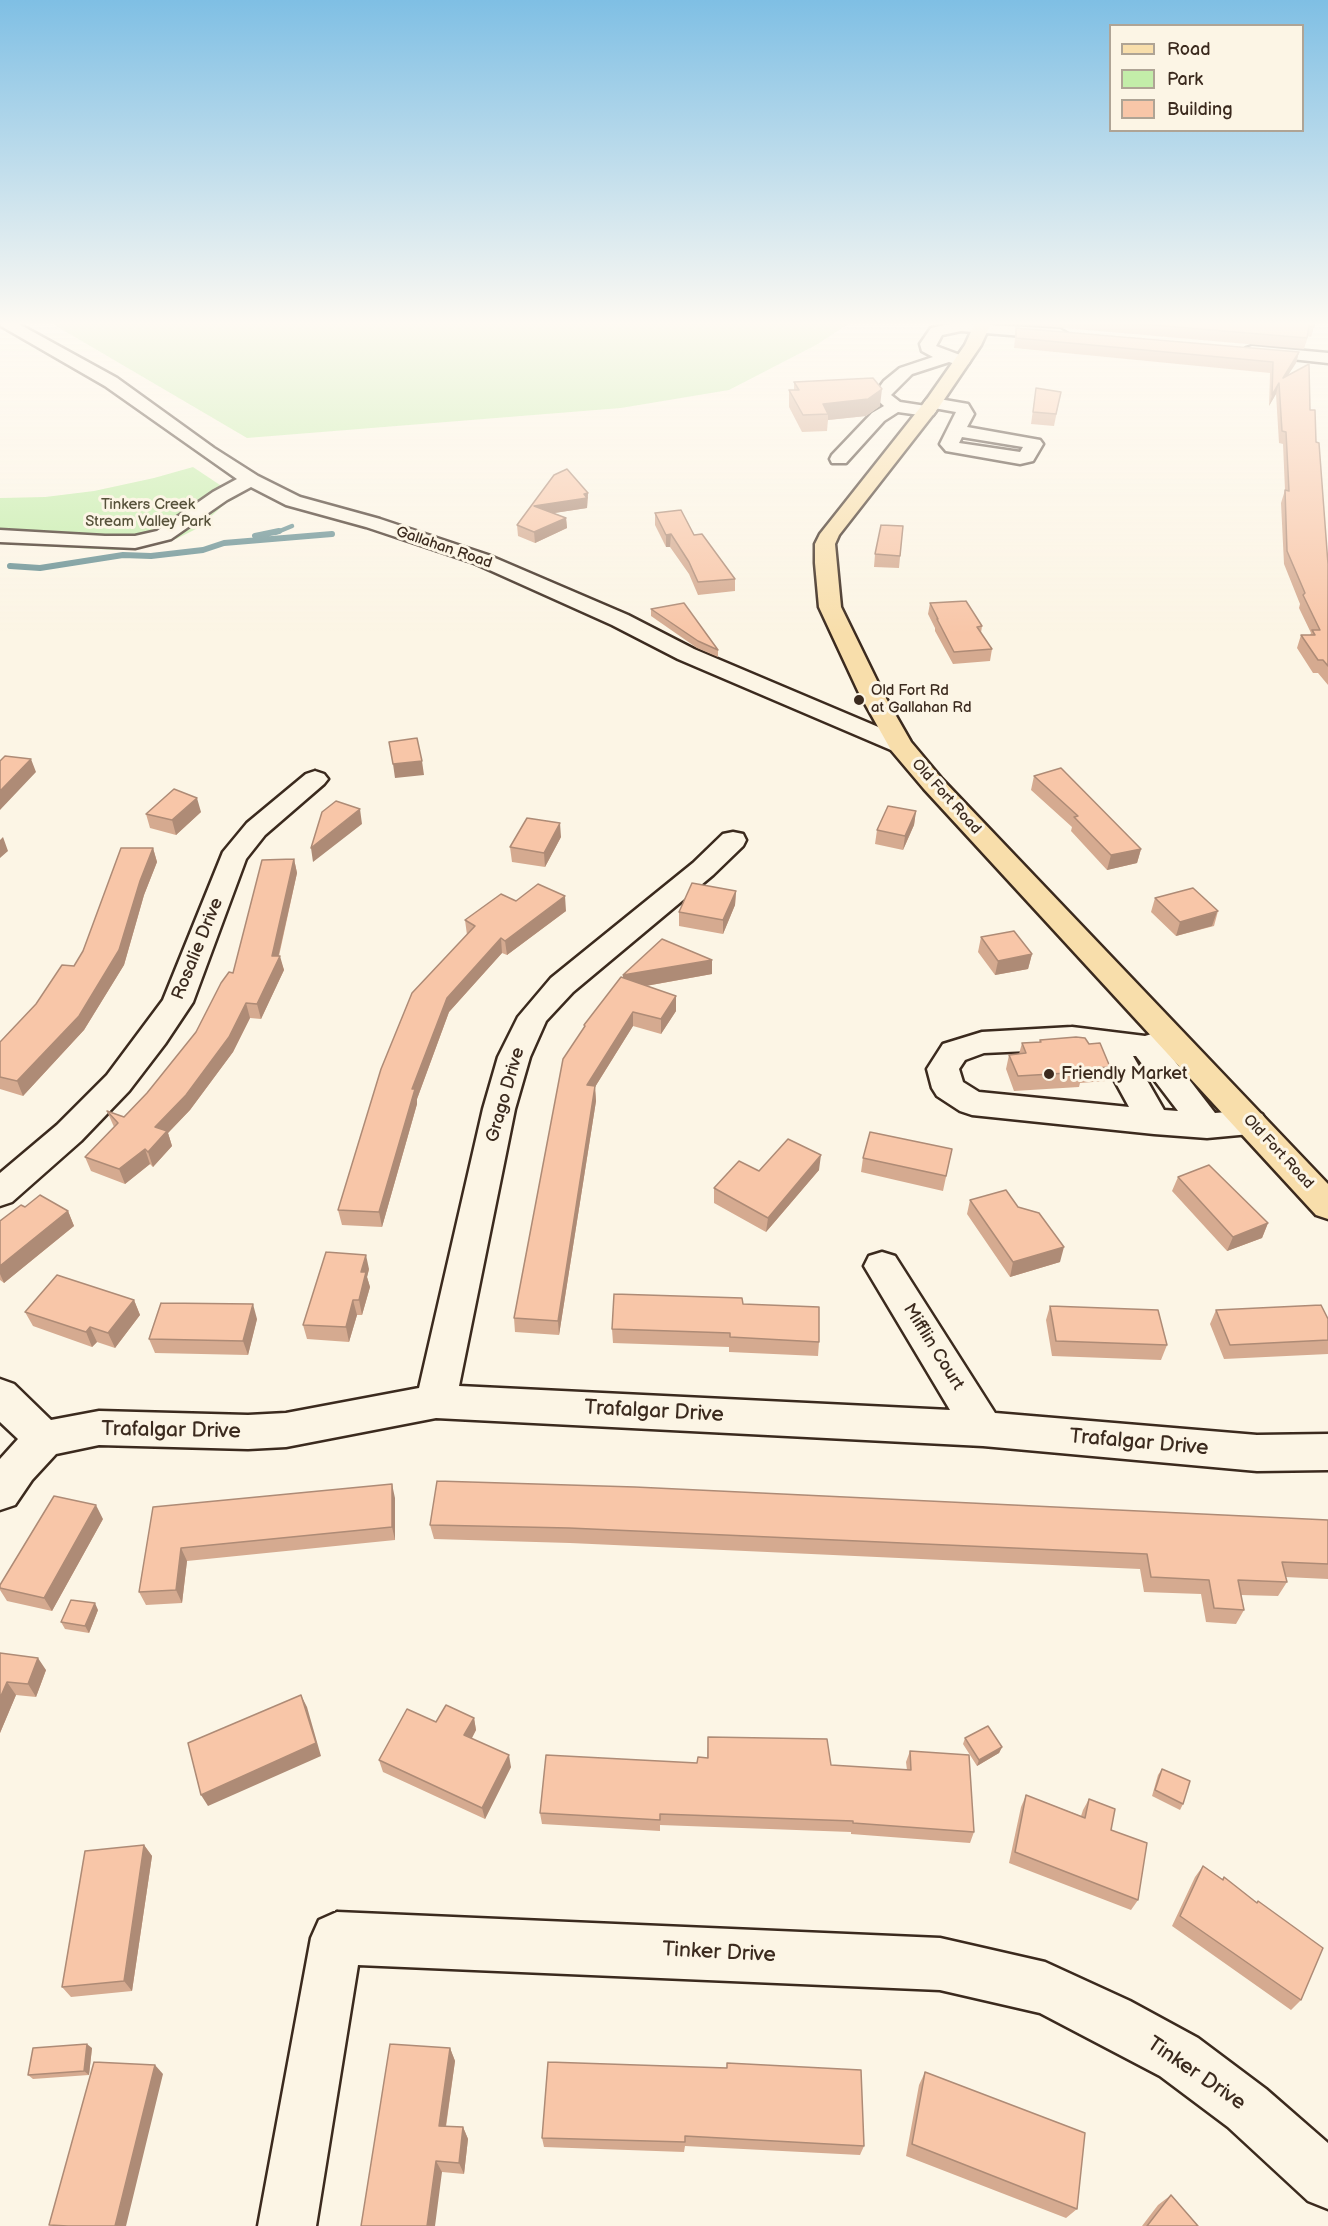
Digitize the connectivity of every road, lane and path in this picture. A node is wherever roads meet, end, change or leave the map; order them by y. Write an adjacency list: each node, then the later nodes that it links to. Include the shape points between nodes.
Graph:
1 (175, 427): 9 (street, Gallahan Road)
2 (871, 427): 8 (street)
3 (914, 427): 11 (main road, Old Fort Road, via 847,510 825,544 830,608)
4 (958, 427): 5 (street)
5 (956, 430): 6 (street); 7 (street, via 949,444 952,447)
6 (995, 436): 7 (street); 7 (street, via 1034,444 1026,457)
7 (984, 453)
8 (839, 459)
9 (251, 480): 10 (street, via 220,496 164,535 135,542); 11 (street, Gallahan Road, via 293,501 481,559 620,620 686,654)
10 (0, 536)
11 (900, 745): 15 (main road, Old Fort Road)
12 (315, 779): 19 (street, Rosalie Drive, via 256,829 233,858 178,1002 154,1037 118,1083 69,1133)
13 (733, 840): 23 (street, Grago Drive, via 562,985 533,1017 514,1057 499,1108)
14 (1110, 1043): 15 (street); 16 (street); 16 (street, via 1072,1038 982,1043 954,1052 943,1068 948,1088 972,1103)
15 (1158, 1043): 17 (main road, Old Fort Road); 18 (street)
16 (1154, 1122): 18 (street)
17 (1250, 1122): 18 (street); 20 (main road, Old Fort Road)
18 (1207, 1126)
19 (0, 1193)
20 (1328, 1206)
21 (882, 1266): 24 (street, Mifflin Court)
22 (0, 1395): 25 (street)
23 (436, 1401): 24 (street, Trafalgar Drive); 25 (street, Trafalgar Drive, via 286,1430 99,1428)
24 (983, 1429): 26 (street, Trafalgar Drive, via 1246,1452)
25 (44, 1438): 27 (street)
26 (1328, 1452)
27 (0, 1492)
28 (1328, 2181): 29 (street, Tinker Drive, via 1248,2108 1179,2057 1045,1988 940,1964 337,1938)
29 (287, 2226)

